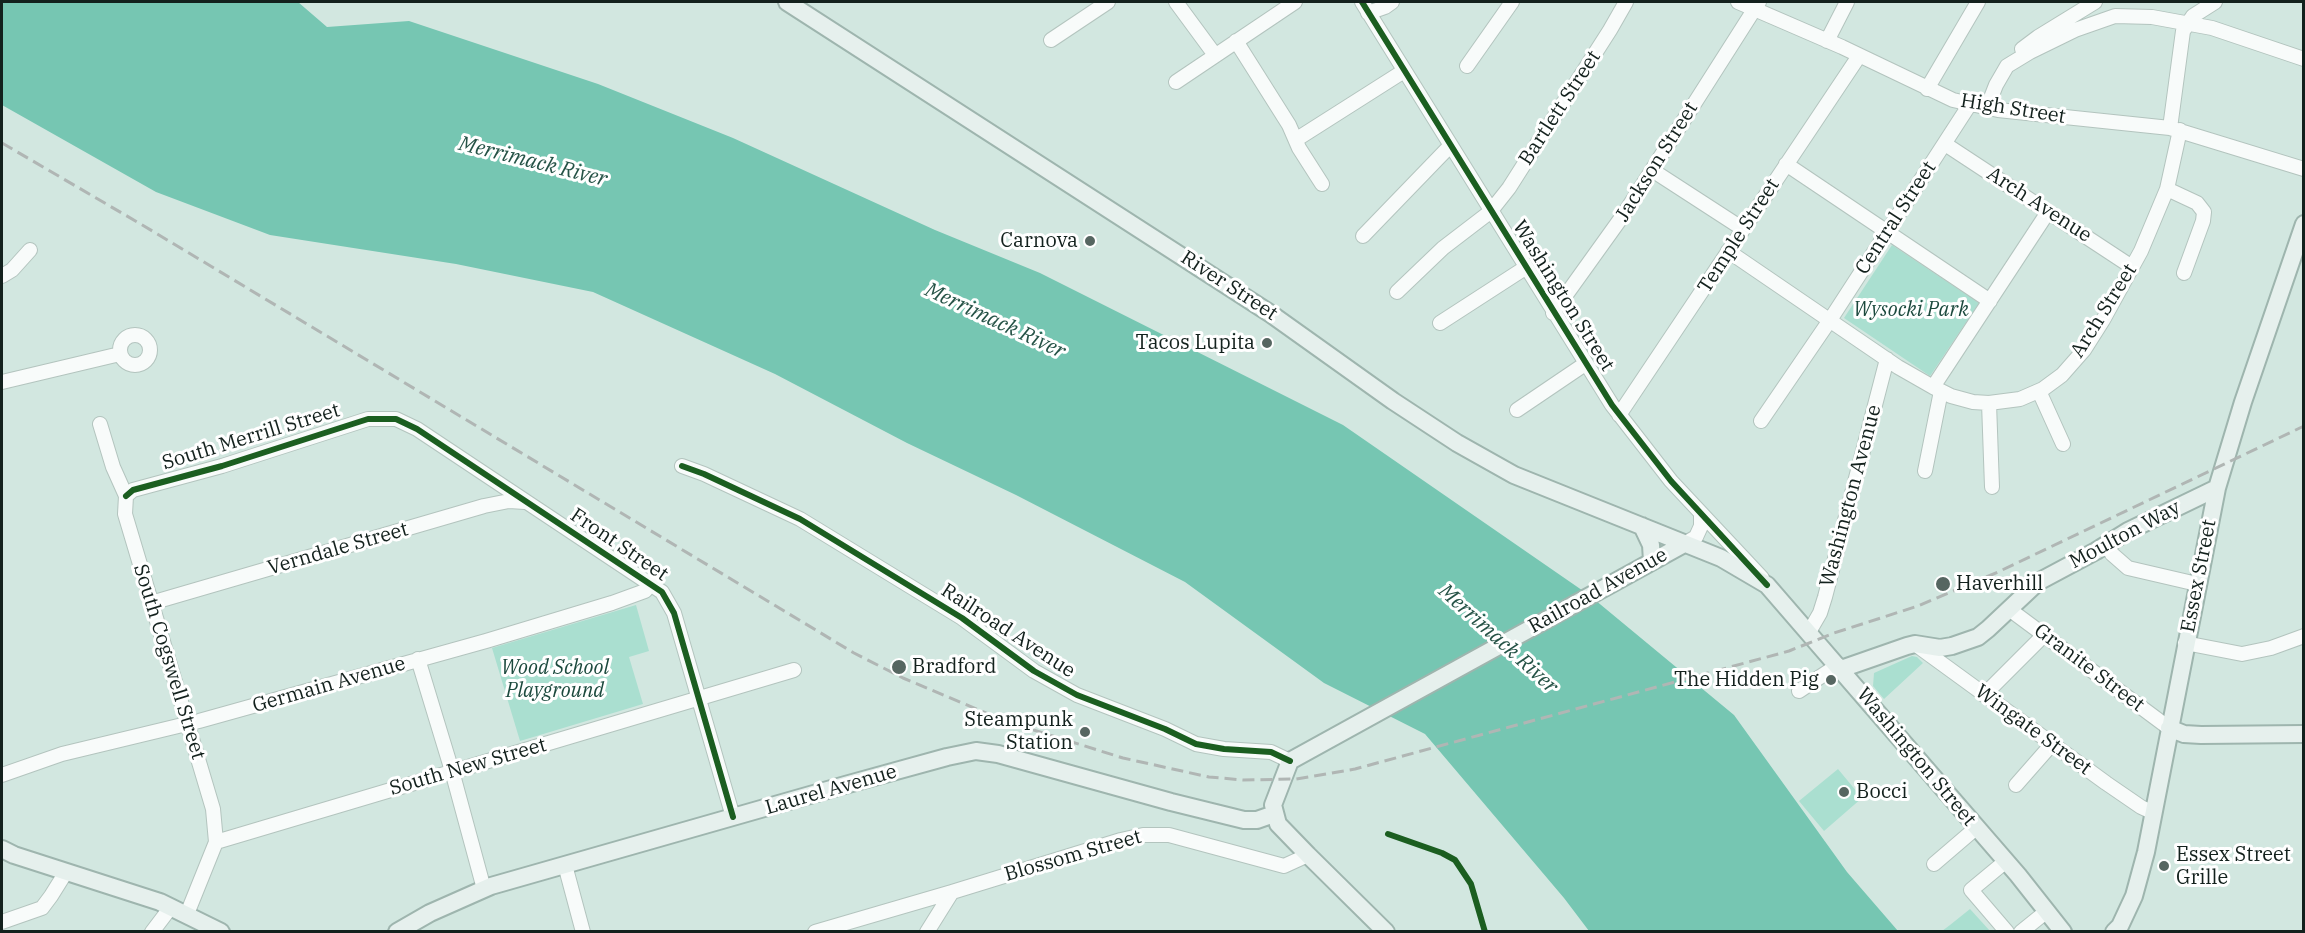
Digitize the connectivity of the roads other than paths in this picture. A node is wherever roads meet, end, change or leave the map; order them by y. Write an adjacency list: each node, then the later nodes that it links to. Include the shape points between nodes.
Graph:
1 (790, 2): 75 (main road, River Street, via 1271,314 1457,443 1514,475)
2 (1108, 2): 16 (street)
3 (1176, 2): 19 (street)
4 (1295, 2): 17 (street)
5 (1392, 2): 14 (street, via 1385,7)
6 (1512, 2): 22 (street)
7 (1626, 2): 38 (street, Bartlett Street, via 1515,179)
8 (1738, 2): 13 (street, High Street)
9 (1847, 2): 18 (street)
10 (1978, 2): 26 (street)
11 (2095, 2): 23 (street, via 2030,42)
12 (2215, 2): 15 (street)
13 (1757, 5): 18 (street, High Street); 35 (street, Jackson Street)
14 (1365, 7): 24 (street, Washington Street)
15 (2187, 23): 21 (street); 23 (street, via 2139,16 2106,18 2061,36); 29 (street, Arch Street)
16 (1051, 40)
17 (1236, 41): 19 (street); 30 (street)
18 (1827, 41): 20 (street, High Street)
19 (1215, 55): 25 (street)
20 (1859, 56): 26 (street, High Street); 33 (street, Temple Street)
21 (2303, 58)
22 (1467, 66)
23 (2007, 66): 28 (street)
24 (1404, 71): 30 (street); 32 (street, Washington Street)
25 (1176, 82)
26 (1927, 89): 27 (street, High Street)
27 (1970, 104): 28 (street, High Street); 31 (street, Central Street)
28 (1987, 108): 29 (street, High Street)
29 (2175, 129): 34 (street, High Street); 37 (street, Arch Street)
30 (1297, 139): 36 (street)
31 (1945, 144): 39 (street, Arch Avenue); 42 (street, Central Street)
32 (1450, 146): 38 (street, Washington Street); 43 (street)
33 (1786, 164): 41 (street, Temple Street); 42 (street)
34 (2304, 169)
35 (1652, 170): 41 (street); 52 (street, Jackson Street)
36 (1322, 184)
37 (2168, 189): 46 (street, Arch Street); 48 (street, via 2197,203 2204,212)
38 (1490, 212): 47 (street, Washington Street); 50 (street, Bartlett Street, via 1443,248)
39 (2048, 212): 46 (street, Arch Avenue); 51 (street)
40 (2304, 224): 71 (main road, Essex Street)
41 (1743, 229): 45 (street, Temple Street)
42 (1887, 232): 51 (street); 53 (street, Central Street)
43 (1363, 236)
44 (30, 250): 49 (street)
45 (1728, 251): 53 (street, Arch Street); 63 (street, Temple Street)
46 (2132, 267): 60 (street, Arch Street, via 2084,350 2062,375)
47 (1525, 268): 52 (street, Washington Street); 54 (street)
48 (2184, 273)
49 (2, 276)
50 (1397, 292)
51 (1990, 301): 59 (street)
52 (1553, 314): 57 (street, Washington Street)
53 (1830, 320): 56 (street, Arch Street); 65 (street, Central Street)
54 (1440, 323)
55 (120, 354): 58 (street)
56 (1887, 359): 59 (street, Arch Street); 84 (street, Washington Avenue, via 1825,597)
57 (1586, 364): 62 (street); 63 (street, Washington Street)
58 (2, 382)
59 (1937, 389): 61 (street, Arch Street, via 1973,402); 69 (street)
60 (2038, 391): 61 (street, Arch Street, via 2020,399); 67 (street)
61 (1989, 403): 70 (street)
62 (1517, 410)
63 (1619, 415): 74 (street, Washington Street)
64 (388, 418): 72 (street, South Merrill Street, via 354,423 133,490); 73 (street, Front Street, via 417,429)
65 (1761, 421)
66 (100, 424): 72 (street)
67 (2063, 444)
68 (682, 466): 99 (street, Railroad Avenue, via 800,519 962,618 1034,671 1077,694 1196,744)
69 (1925, 471)
70 (1992, 487)
71 (2217, 488): 77 (main road, Moulton Way); 80 (main road, Essex Street)
72 (126, 496): 82 (street, South Cogswell Street, via 125,514)
73 (526, 502): 79 (street, Front Street); 82 (street, Verndale Street, via 484,506)
74 (1701, 513): 76 (street, via 1696,537); 81 (street, Washington Street)
75 (1642, 526): 76 (main road, River Street); 78 (main road, via 1651,545)
76 (1684, 544): 78 (main road, Railroad Avenue); 81 (main road, Washington Street, via 1739,567)
77 (2107, 544): 80 (street, via 2128,568); 83 (main road, Moulton Way, via 2038,582)
78 (1651, 562): 99 (main road, Railroad Avenue)
79 (652, 583): 89 (street, Germain Avenue, via 645,591 612,603); 94 (street, Front Street, via 674,613)
80 (2197, 584): 87 (main road, Essex Street)
81 (1767, 585): 84 (main road, Washington Street)
82 (151, 603): 95 (street, South Cogswell Street)
83 (2009, 609): 85 (street, Granite Street); 88 (main road, Moulton Way, via 1988,630 1965,643 1940,648)
84 (1809, 632): 90 (main road, Washington Street)
85 (2044, 635): 93 (street); 96 (street, Granite Street)
86 (2304, 636): 87 (street, via 2242,654)
87 (2185, 643): 96 (main road, Essex Street)
88 (1915, 644): 90 (main road); 93 (street, Wingate Street)
89 (418, 659): 95 (street, Germain Avenue); 100 (street)
90 (1840, 667): 92 (street); 106 (main road, Washington Street)
91 (794, 670): 94 (street, South New Street)
92 (1799, 691)
93 (1984, 695): 98 (street, Wingate Street)
94 (698, 698): 100 (street, South New Street); 105 (street, Front Street)
95 (188, 725): 101 (street, Germain Avenue, via 62,754); 107 (street, South Cogswell Street, via 213,809)
96 (2169, 728): 97 (main road, via 2201,735); 103 (main road, Essex Street)
97 (2304, 734)
98 (2052, 744): 102 (street); 103 (street, Wingate Street)
99 (1295, 758): 104 (main road, via 1273,805)
100 (452, 771): 107 (street, South New Street); 114 (street)
101 (2, 775)
102 (2016, 785)
103 (2154, 813): 129 (main road, Essex Street, via 2134,896)
104 (1274, 814): 105 (main road, Laurel Avenue, via 1244,820 976,751); 109 (main road)
105 (733, 818): 112 (main road, Laurel Avenue)
106 (1976, 828): 110 (main road, Washington Street); 111 (street)
107 (216, 842): 116 (street)
108 (2, 849): 113 (main road)
109 (1308, 855): 115 (street, Blossom Street, via 1284,866 1169,836 1143,835); 119 (main road)
110 (2006, 861): 117 (main road, Washington Street); 126 (street, via 1971,890)
111 (1934, 864)
112 (566, 865): 114 (main road, Laurel Avenue); 123 (street)
113 (66, 872): 116 (main road); 118 (street, via 42,908)
114 (484, 889): 122 (main road, Laurel Avenue)
115 (952, 892): 124 (street, Blossom Street); 125 (street)
116 (179, 911): 120 (street); 121 (main road)
117 (2047, 911): 127 (street); 128 (main road, Washington Street)
118 (2, 922)
119 (1378, 929)
120 (152, 932)
121 (221, 932)
122 (397, 932)
123 (583, 932)
124 (815, 932)
125 (927, 932)
126 (2007, 932)
127 (2021, 932)
128 (2063, 932)
129 (2114, 932)

